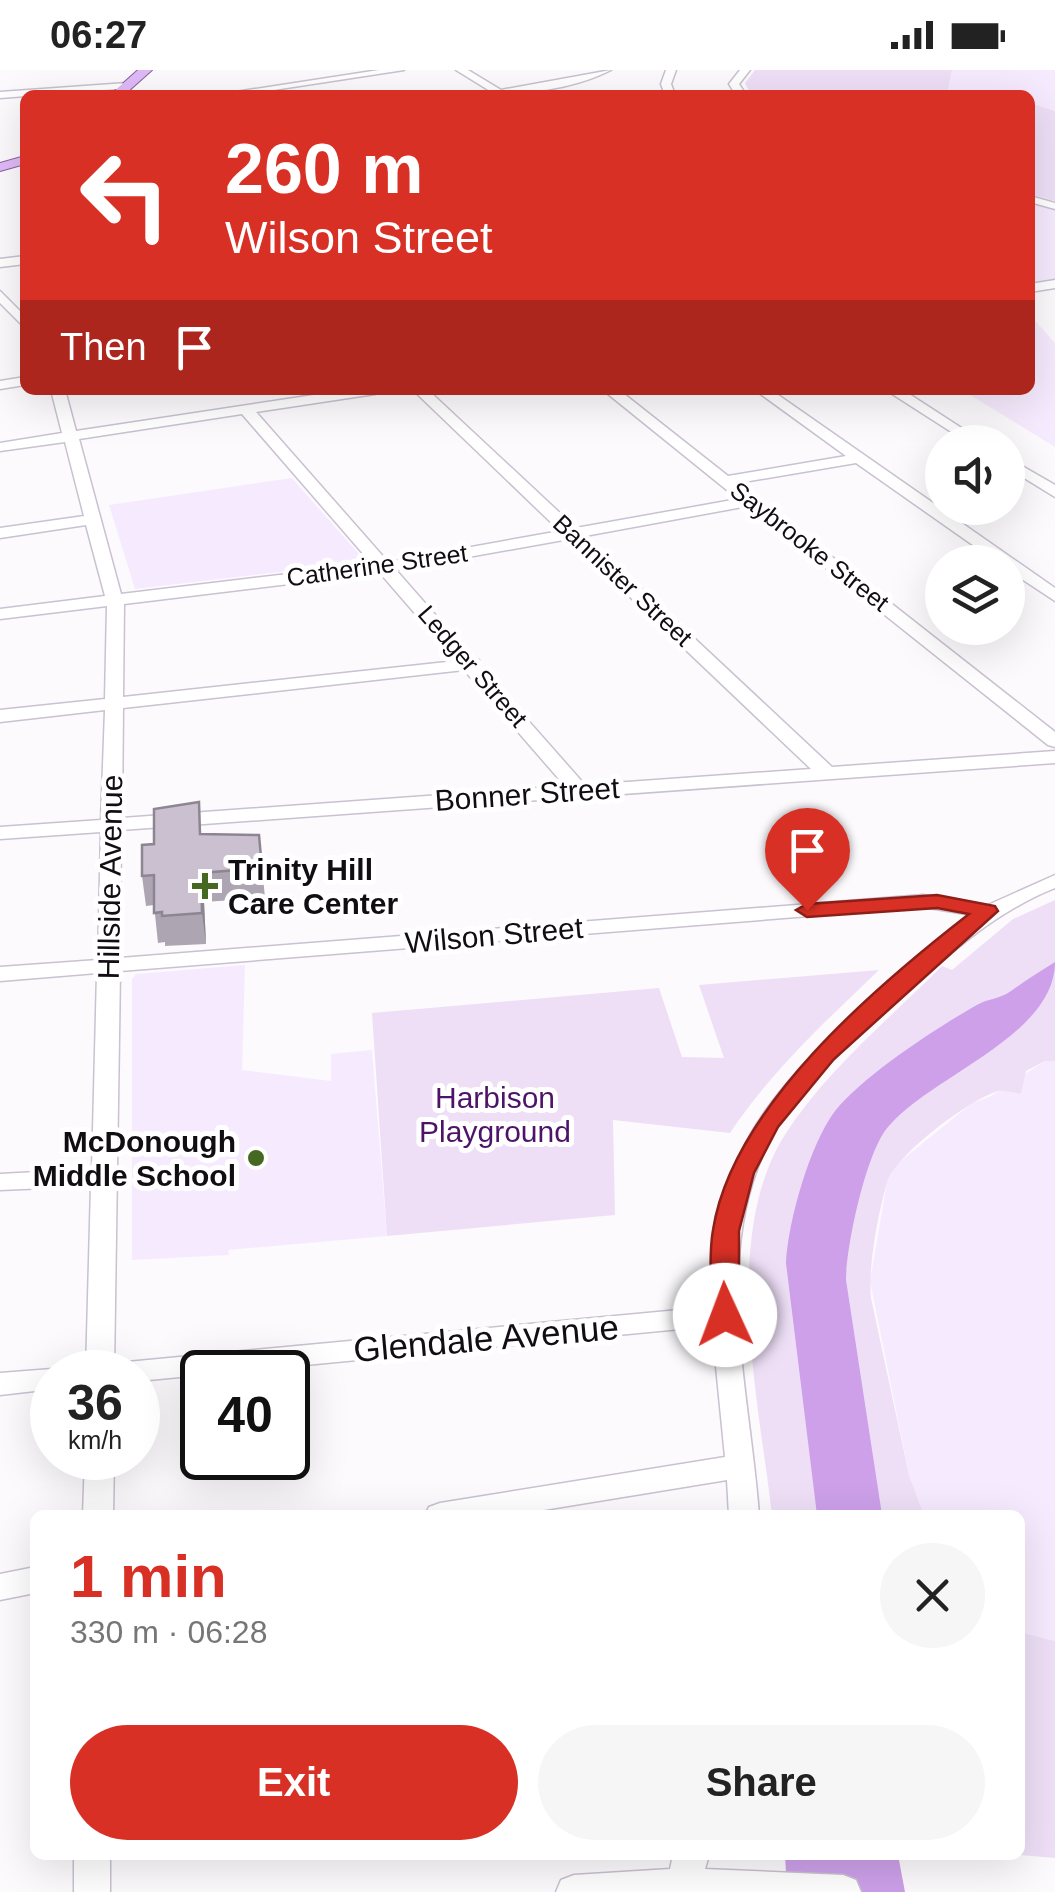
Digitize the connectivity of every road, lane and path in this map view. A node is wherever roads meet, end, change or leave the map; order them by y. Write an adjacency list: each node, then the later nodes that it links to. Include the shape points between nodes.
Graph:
1 (146, 70): 7 (main road)
2 (288, 70): 8 (street)
3 (399, 70): 9 (street)
4 (461, 70): 10 (street)
5 (606, 70): 11 (street)
6 (745, 70): 12 (street, via 734,84)
7 (121, 90)
8 (262, 90)
9 (272, 90)
10 (495, 90)
11 (525, 90)
12 (738, 90)
13 (0, 295): 14 (street)
14 (20, 320)
15 (59, 395): 23 (street, Hillside Avenue)
16 (344, 395): 21 (street)
17 (425, 395): 32 (street, Bannister Street)
18 (616, 395): 27 (street, Saybrooke Street)
19 (769, 395): 25 (street)
20 (901, 395): 22 (street)
21 (246, 410): 23 (street); 34 (street, Ledger Street)
22 (949, 425)
23 (71, 436): 24 (street); 30 (street, Hillside Avenue)
24 (0, 447)
25 (857, 458): 27 (street); 33 (street)
26 (1025, 473): 28 (street)
27 (726, 480): 29 (street, Saybrooke Street)
28 (1055, 492)
29 (751, 502): 32 (street, Catherine Street); 42 (street, Saybrooke Street)
30 (94, 520): 31 (street); 37 (street, Hillside Avenue)
31 (0, 532)
32 (574, 533): 34 (street, Catherine Street); 45 (street, Bannister Street)
33 (982, 545)
34 (386, 567): 37 (street, Catherine Street); 39 (street, Ledger Street)
35 (1025, 575): 36 (street)
36 (1055, 596)
37 (115, 598): 38 (street, Catherine Street); 40 (street, Hillside Avenue)
38 (0, 614)
39 (473, 664): 40 (street); 46 (street, Ledger Street)
40 (114, 703): 41 (street); 47 (street, Hillside Avenue)
41 (0, 716)
42 (1047, 722): 43 (street, Saybrooke Street)
43 (1055, 740)
44 (1055, 757): 45 (street, Bonner Street)
45 (826, 772): 46 (street, Bonner Street)
46 (579, 790): 47 (street, Bonner Street)
47 (110, 825): 48 (street, Bonner Street); 51 (street, Hillside Avenue)
48 (0, 833)
49 (1055, 881): 50 (street)
50 (987, 911): 51 (street, Wilson Street, via 923,901); 55 (street, via 826,1054 767,1123 742,1173 726,1231)
51 (107, 966): 52 (street, Wilson Street); 53 (street, Hillside Avenue)
52 (0, 974)
53 (104, 1177): 54 (street); 56 (street, Hillside Avenue)
54 (0, 1182)
55 (725, 1315): 57 (street, Glendale Avenue); 60 (street)
56 (100, 1350)
57 (160, 1369)
58 (30, 1381): 59 (street)
59 (0, 1384)
60 (740, 1466): 63 (street); 64 (street)
61 (99, 1480): 62 (street)
62 (98, 1510)
63 (471, 1510)
64 (744, 1510)
65 (30, 1581): 66 (street)
66 (0, 1586)
67 (92, 1860): 69 (street)
68 (687, 1870): 70 (street); 71 (street, via 738,1886)
69 (92, 1892)
70 (574, 1892)
71 (844, 1892)

